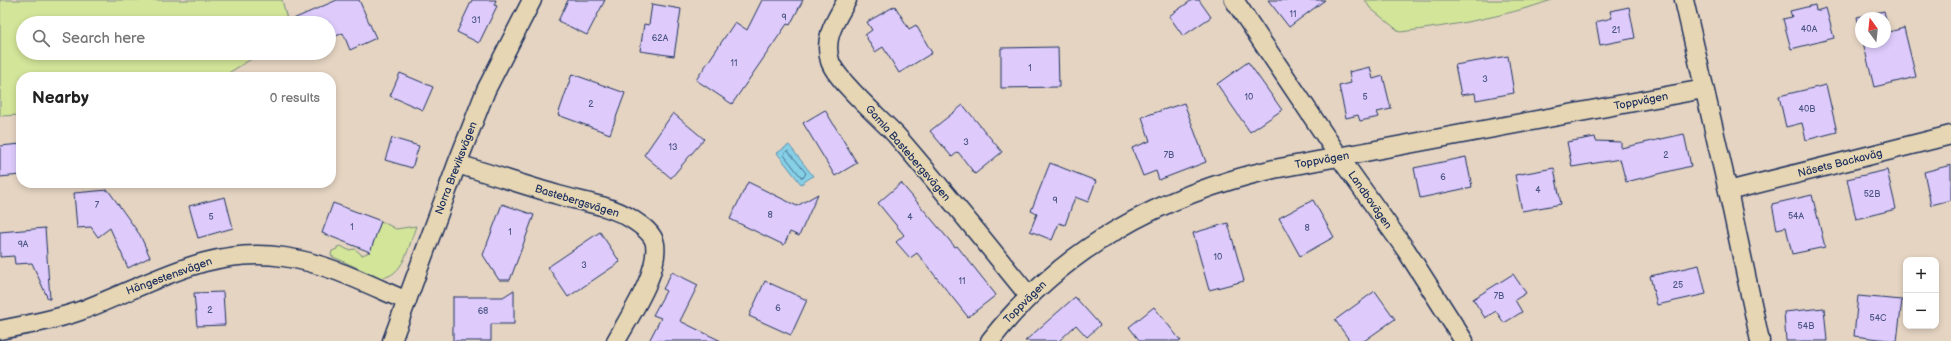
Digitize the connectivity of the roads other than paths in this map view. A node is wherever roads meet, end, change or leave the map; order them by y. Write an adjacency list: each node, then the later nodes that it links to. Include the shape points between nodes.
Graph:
1 (532, 0): 8 (street, Norra Breviksvägen, via 486,90)
2 (848, 0): 10 (street, Gamla Bastebergsvägen, via 830,30 827,48 830,63 843,81 895,134)
3 (1234, 0): 7 (street, Landbovägen)
4 (1684, 0): 5 (street)
5 (1704, 89): 7 (street, Toppvägen); 9 (street)
6 (1951, 135): 9 (street, Näsets Backaväg)
7 (1340, 158): 10 (street, Toppvägen, via 1237,177 1173,200 1122,226 1059,270); 16 (street, Landbovägen, via 1406,250)
8 (457, 164): 11 (street, Norra Breviksvägen); 14 (street, Bastebergsvägen, via 608,208 630,218 647,230 655,244 648,281)
9 (1728, 191): 17 (street)
10 (1029, 296): 15 (street, Toppvägen)
11 (406, 301): 12 (street, Hängestensvägen, via 309,262 267,255 234,255 192,266 78,312 44,322); 13 (street, Norra Breviksvägen)
12 (0, 330)
13 (392, 341)
14 (616, 341)
15 (990, 341)
16 (1464, 341)
17 (1760, 341)

